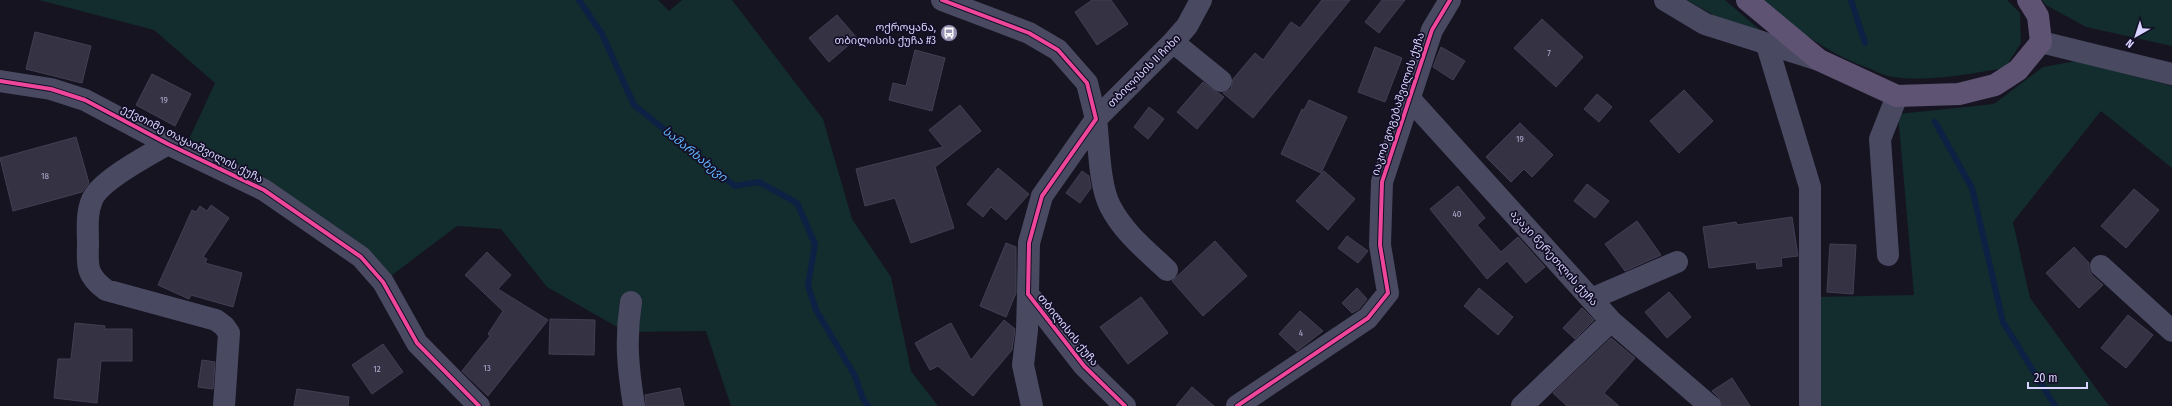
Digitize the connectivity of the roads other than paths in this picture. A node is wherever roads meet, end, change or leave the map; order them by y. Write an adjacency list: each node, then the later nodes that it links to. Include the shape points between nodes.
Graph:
1 (942, 0): 16 (street, via 1030,33 1058,50 1087,83)
2 (1201, 0): 7 (street, თბილისის II ჩიხი, via 1187,26)
3 (1450, 0): 15 (street, იაკობ გოგებაშვილის ქუჩა, via 1432,30)
4 (1665, 0): 9 (street, via 1705,24)
5 (1747, 0): 10 (main road)
6 (2028, 0): 8 (main road, via 2038,16)
7 (1174, 42): 13 (street); 16 (street, თბილისის II ჩიხი)
8 (2041, 42): 11 (street); 14 (main road, via 2018,70 1995,85 1959,94)
9 (1768, 45): 10 (street); 35 (street, via 1810,187)
10 (1819, 60): 14 (main road)
11 (2172, 74)
12 (0, 81): 17 (street, ექვთიმე თაყაიშვილის ქუჩა, via 51,89 85,100)
13 (1221, 81)
14 (1897, 96): 18 (street, via 1880,139)
15 (1408, 98): 23 (street, აკაკი წერეთლის ქუჩა); 32 (street, იაკობ გოგებაშვილის ქუჩა, via 1382,182 1380,245 1388,293 1368,318)
16 (1096, 119): 21 (street, via 1102,178 1109,206 1140,245); 22 (street, თბილისის ქუჩა, via 1042,196 1029,243)
17 (168, 144): 27 (street, via 104,185 92,198 88,215 87,266 95,281 106,290 216,320 224,326 229,333); 28 (street, ექვთიმე თაყაიშვილის ქუჩა, via 264,190 361,257 383,282 417,343)
18 (1888, 255)
19 (1677, 262): 23 (street)
20 (2101, 266): 26 (street)
21 (1167, 270)
22 (1028, 294): 30 (street, via 1023,365); 31 (street, თბილისის ქუჩა, via 1084,366)
23 (1591, 299): 25 (street, აკაკი წერეთლის ქუჩა)
24 (631, 302): 29 (street, via 626,332 628,372)
25 (1611, 321): 33 (street); 34 (street, აკაკი წერეთლის ქუჩა)
26 (2172, 331)
27 (224, 406)
28 (479, 406)
29 (634, 406)
30 (1032, 406)
31 (1125, 406)
32 (1237, 406)
33 (1522, 406)
34 (1710, 406)
35 (1810, 406)

